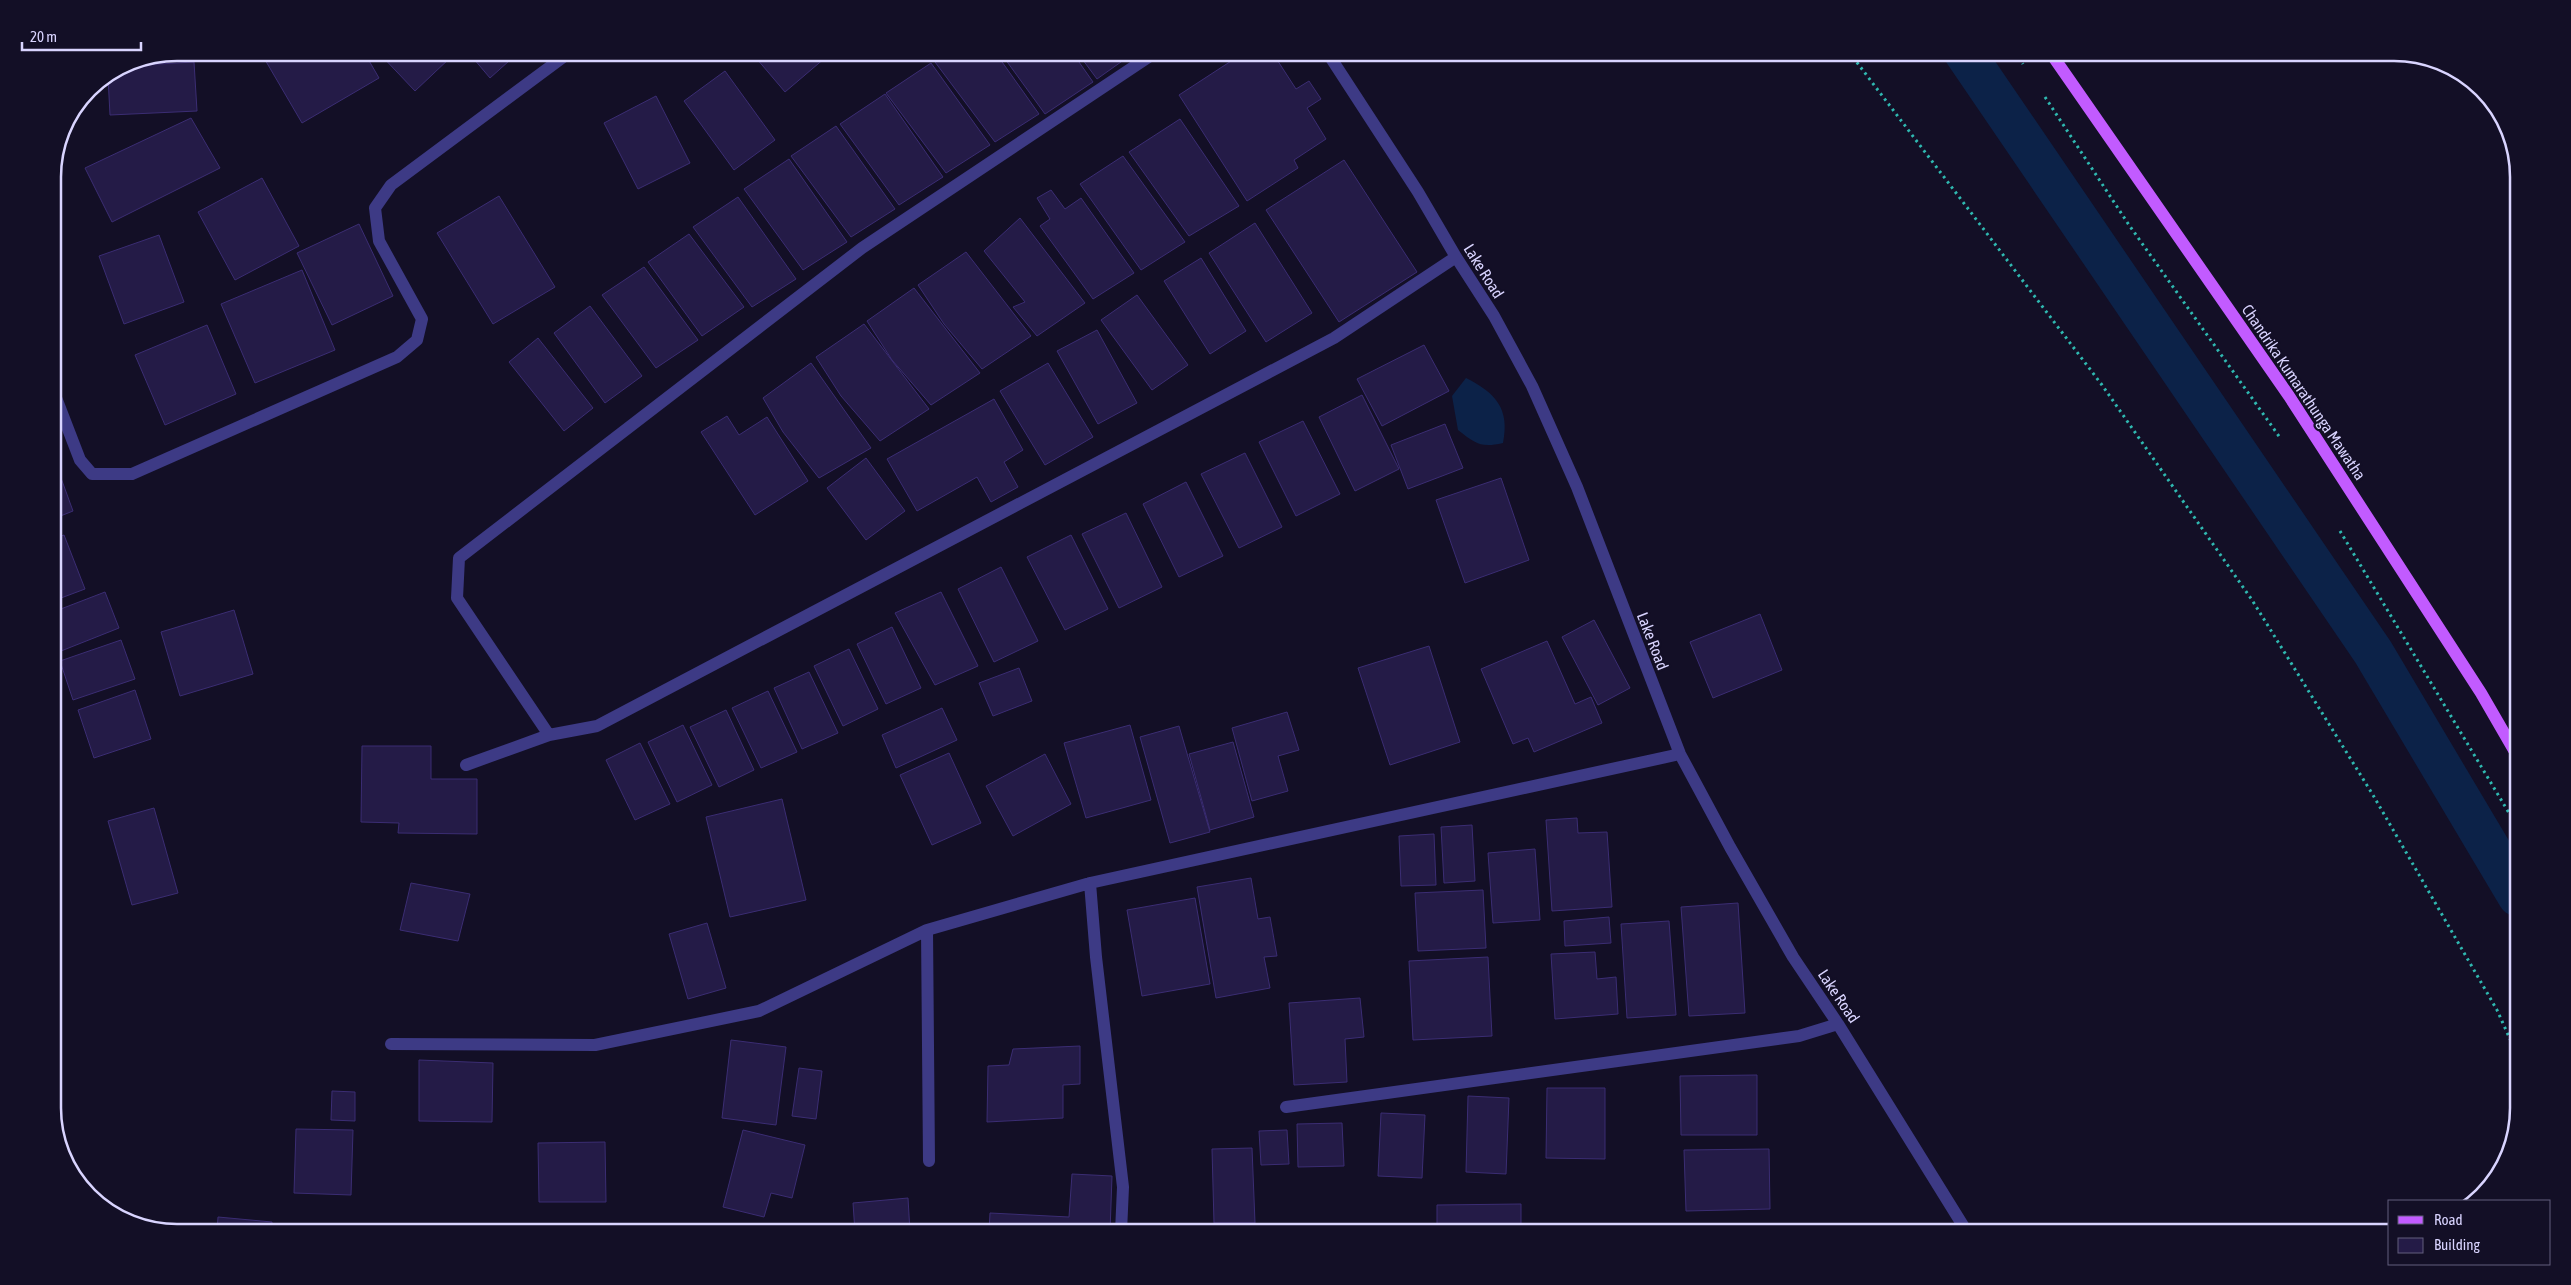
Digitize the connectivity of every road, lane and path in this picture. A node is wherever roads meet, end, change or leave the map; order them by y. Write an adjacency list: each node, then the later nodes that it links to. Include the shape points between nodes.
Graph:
1 (558, 61): 10 (street, via 391,185 375,208 379,241 422,319 417,340 397,357 132,474 92,474 80,460)
2 (1142, 61): 13 (street, via 862,248 459,558 457,598)
3 (1333, 61): 9 (street, Lake Road, via 1418,192)
4 (1856, 61): 21 (path, via 2102,384 2252,600 2383,812 2497,1010)
5 (2021, 61): 7 (path)
6 (2056, 61): 14 (main road, Chandrika Kumarathunga Mawatha, via 2289,396)
7 (2026, 69)
8 (2043, 94): 11 (path, via 2129,225)
9 (1456, 258): 13 (street, via 1334,338 597,726); 15 (street, Lake Road, via 1494,316 1532,386 1577,486)
10 (61, 411)
11 (2285, 444)
12 (2339, 528): 17 (path)
13 (549, 735): 16 (street)
14 (2510, 743)
15 (1680, 754): 18 (street); 20 (street, Lake Road, via 1793,957)
16 (466, 765)
17 (2510, 815)
18 (1090, 883): 19 (street); 25 (street, via 1123,1187)
19 (927, 930): 22 (street, via 759,1011 595,1045); 24 (street)
20 (1838, 1024): 23 (street, via 1800,1036); 26 (street, Lake Road)
21 (2510, 1039)
22 (392, 1044)
23 (1286, 1107)
24 (929, 1161)
25 (1121, 1224)
26 (1962, 1224)

